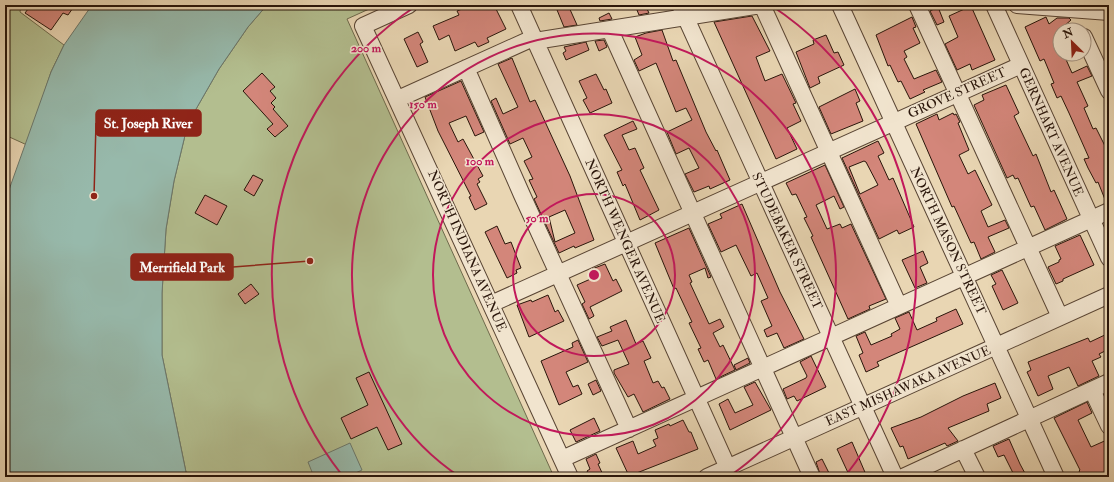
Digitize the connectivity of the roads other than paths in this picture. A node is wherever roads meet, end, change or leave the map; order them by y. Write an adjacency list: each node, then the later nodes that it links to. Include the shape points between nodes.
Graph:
1 (409, 5): 19 (street, NORTH INDIANA AVENUE, via 362,26)
2 (519, 5): 13 (street, NORTH WENGER AVENUE)
3 (762, 5): 8 (street); 21 (street)
4 (840, 5): 20 (street, NORTH MASON STREET)
5 (916, 5): 18 (street)
6 (994, 5): 15 (street, GERNHART AVENUE)
7 (1017, 5): 9 (street)
8 (683, 11): 12 (street); 22 (street, STUDEBAKER STREET)
9 (1073, 11): 10 (street); 11 (street)
10 (1109, 12)
11 (1078, 22)
12 (610, 30): 13 (street); 24 (street)
13 (534, 39): 16 (street); 26 (street, NORTH WENGER AVENUE)
14 (1092, 54): 17 (street)
15 (1021, 65): 18 (street, GROVE STREET); 25 (street, GERNHART AVENUE)
16 (466, 68): 19 (street); 29 (street)
17 (1109, 91)
18 (958, 93): 20 (street, GROVE STREET); 27 (street)
19 (398, 99): 32 (street, NORTH INDIANA AVENUE)
20 (894, 122): 21 (street, GROVE STREET); 30 (street, NORTH MASON STREET)
21 (829, 152): 22 (street, GROVE STREET); 33 (street)
22 (760, 182): 24 (street, GROVE STREET); 35 (street, STUDEBAKER STREET)
23 (1109, 211): 25 (street)
24 (692, 213): 26 (street, GROVE STREET); 37 (street)
25 (1091, 219): 27 (street); 28 (street, GERNHART AVENUE)
26 (626, 243): 29 (street, GROVE STREET); 40 (street, NORTH WENGER AVENUE)
27 (1028, 248): 30 (street); 34 (street)
28 (1109, 258)
29 (559, 273): 32 (street, GROVE STREET); 44 (street)
30 (964, 277): 33 (street); 36 (street, NORTH MASON STREET)
31 (1109, 295): 34 (street, EAST MISHAWAKA AVENUE)
32 (491, 304): 47 (street, NORTH INDIANA AVENUE)
33 (899, 306): 35 (street)
34 (1060, 317): 36 (street, EAST MISHAWAKA AVENUE)
35 (831, 337): 37 (street); 41 (street, STUDEBAKER STREET)
36 (997, 346): 41 (street, EAST MISHAWAKA AVENUE); 42 (street, NORTH MASON STREET)
37 (763, 368): 40 (street); 45 (street)
38 (1109, 382): 39 (street)
39 (1092, 390): 42 (street); 43 (street)
40 (697, 398): 44 (street); 48 (street, NORTH WENGER AVENUE)
41 (863, 406): 45 (street, EAST MISHAWAKA AVENUE); 52 (street, STUDEBAKER STREET)
42 (1029, 419): 46 (street); 55 (street, NORTH MASON STREET)
43 (1109, 426)
44 (629, 429): 47 (street)
45 (794, 438): 48 (street, EAST MISHAWAKA AVENUE); 51 (street)
46 (964, 449): 53 (street); 54 (street)
47 (562, 459): 49 (street, NORTH INDIANA AVENUE)
48 (730, 472): 50 (street, EAST MISHAWAKA AVENUE)
49 (570, 477)
50 (707, 477)
51 (812, 477)
52 (895, 477)
53 (903, 477)
54 (977, 477)
55 (1056, 477)

